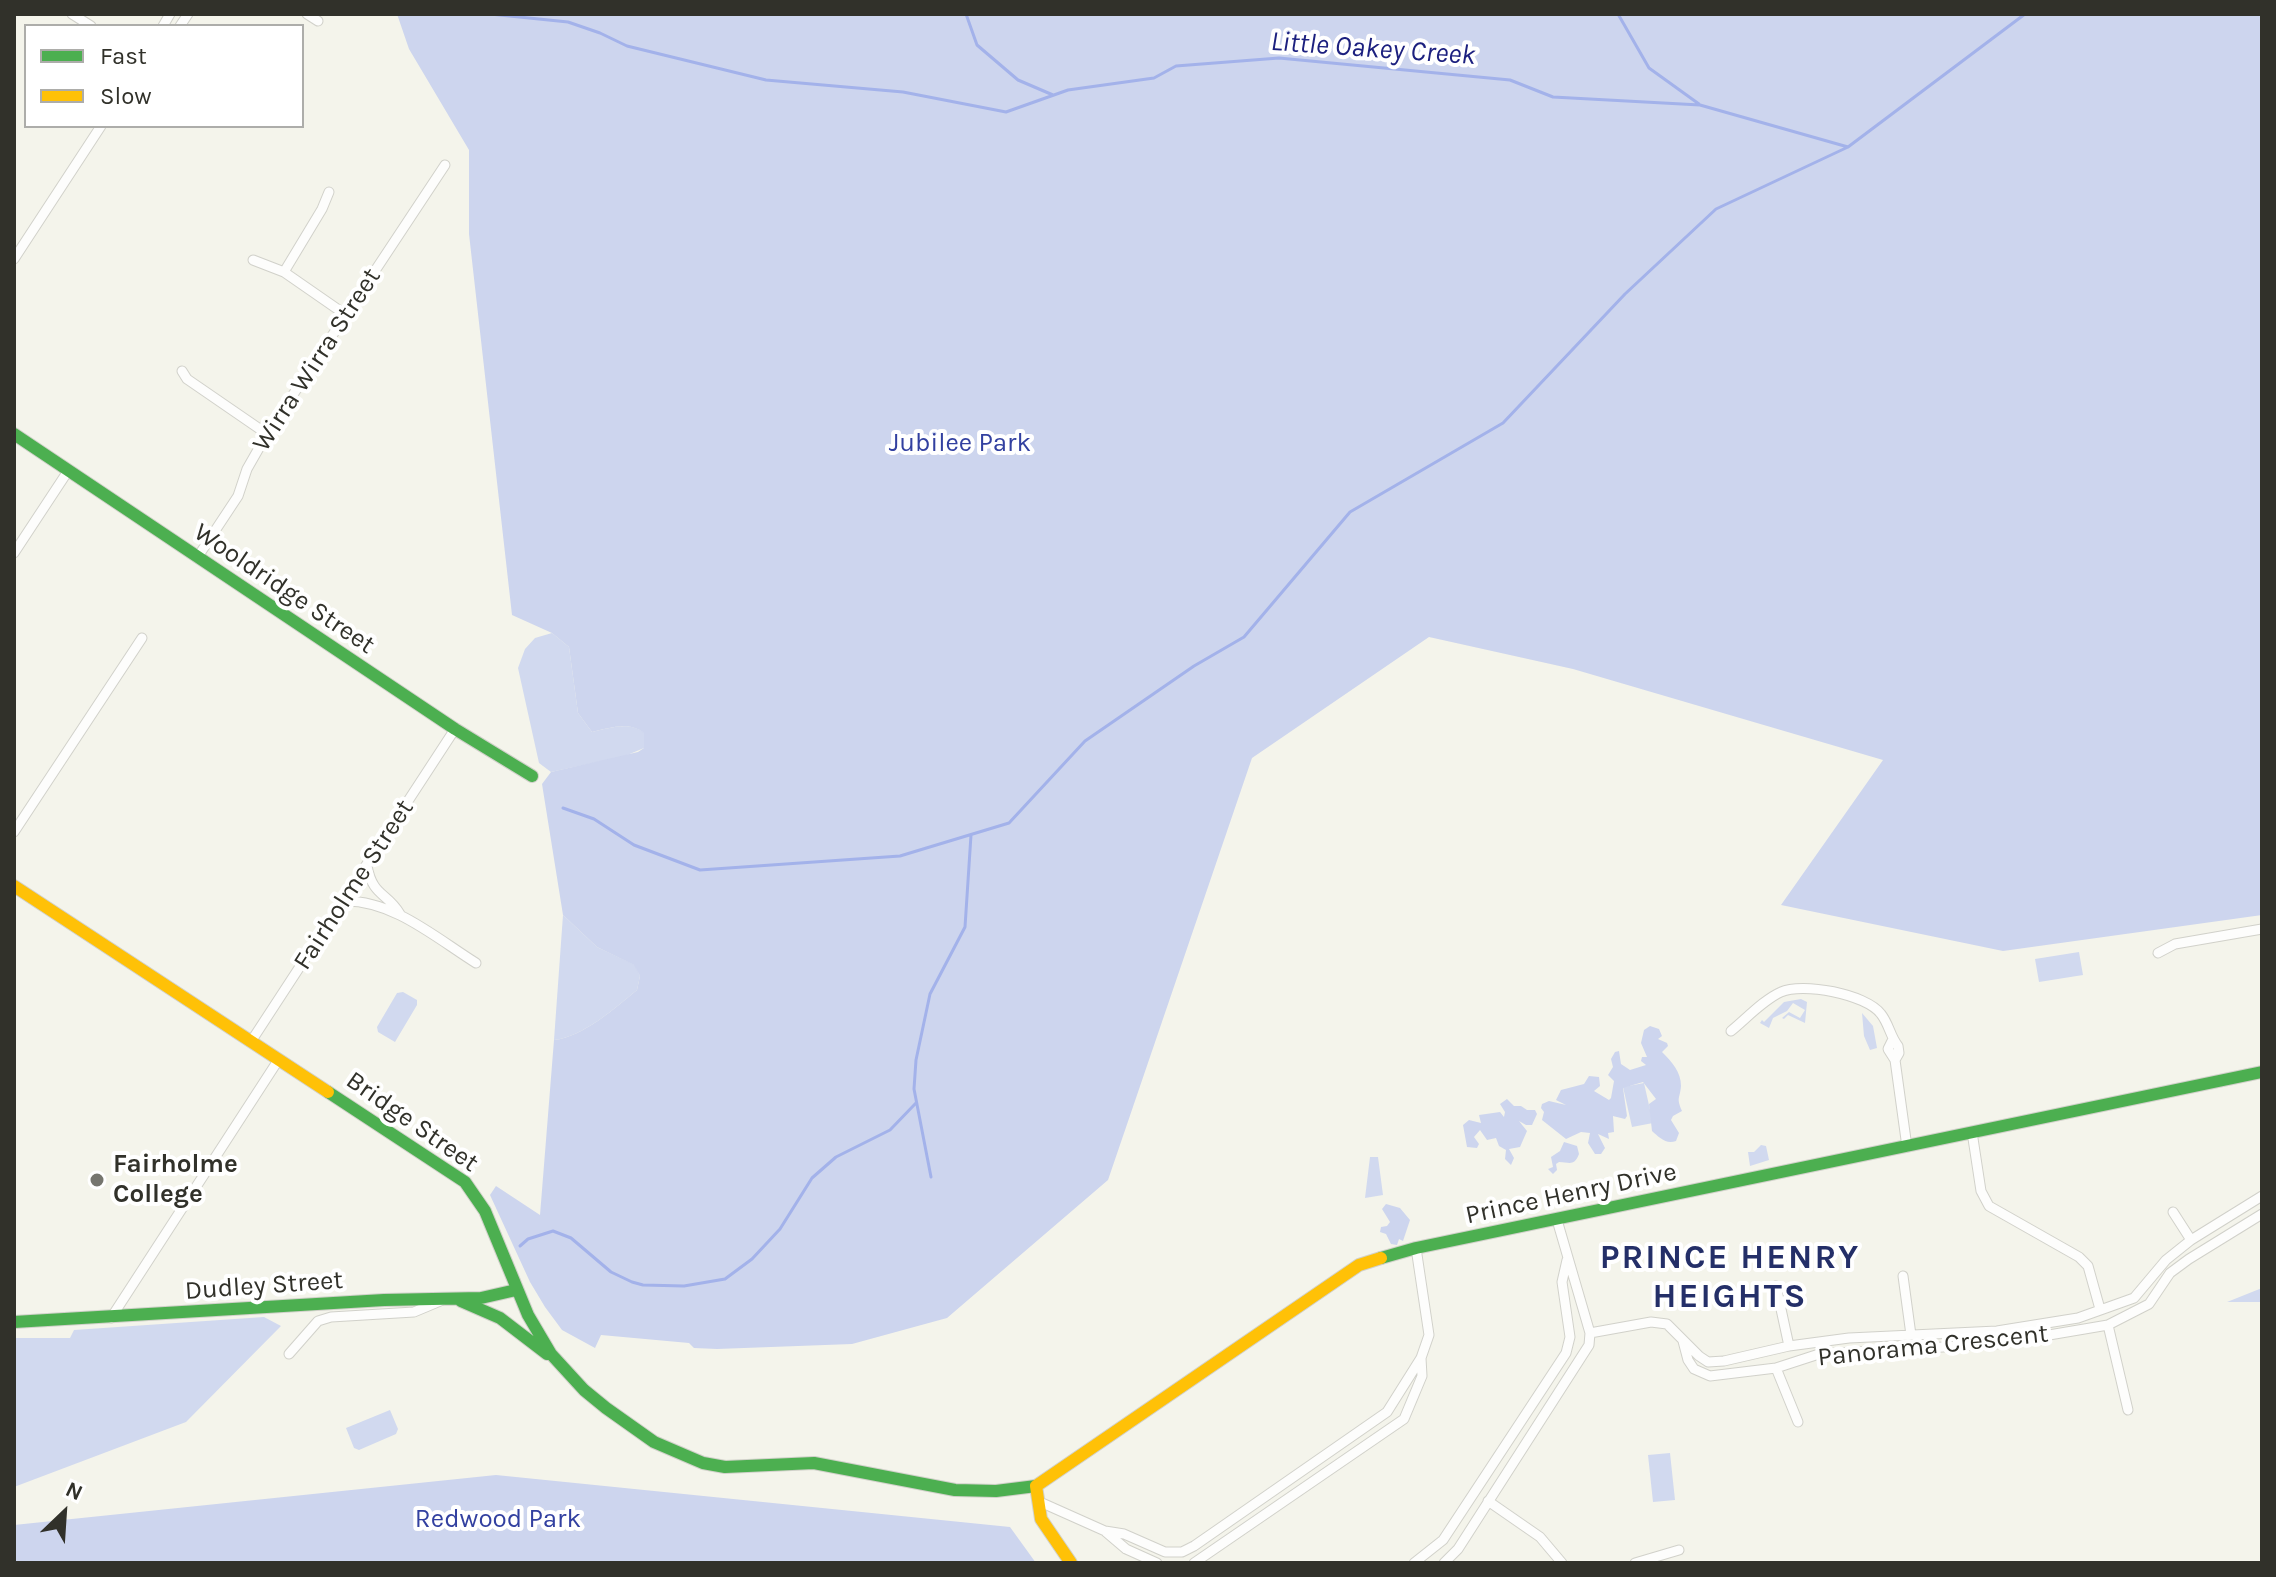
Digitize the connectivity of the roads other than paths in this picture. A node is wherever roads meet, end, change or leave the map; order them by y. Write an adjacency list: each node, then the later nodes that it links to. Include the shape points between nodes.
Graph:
1 (307, 14): 2 (street)
2 (318, 21)
3 (100, 128): 6 (street)
4 (445, 165): 9 (street, Wirra Wirra Street)
5 (329, 192): 8 (street)
6 (14, 259)
7 (253, 260): 8 (street)
8 (284, 272): 9 (street)
9 (346, 315): 12 (street, Wirra Wirra Street)
10 (182, 371): 12 (street)
11 (14, 434): 13 (street, Wooldridge Street)
12 (267, 434): 15 (street, Wirra Wirra Street, via 238,496)
13 (68, 471): 14 (street); 15 (street, Wooldridge Street)
14 (14, 553)
15 (197, 558): 17 (street, Wooldridge Street)
16 (142, 638): 19 (street)
17 (455, 729): 18 (street, Wooldridge Street); 20 (street, Fairholme Street)
18 (532, 776)
19 (14, 832)
20 (367, 866): 22 (street, Fairholme Street); 23 (street, via 373,887)
21 (14, 886): 28 (street, Bridge Street)
22 (344, 901): 23 (street, via 366,901); 28 (street, Fairholme Street)
23 (400, 914): 26 (street)
24 (2262, 929): 25 (street, via 2175,944)
25 (2158, 953)
26 (476, 963)
27 (1731, 1031): 32 (street, via 1777,993 1797,988 1870,1005 1883,1016 1892,1041 1888,1049 1895,1060)
28 (252, 1040): 29 (street, Bridge Street)
29 (279, 1059): 42 (street, Bridge Street, via 465,1182 483,1205); 45 (street)
30 (2262, 1072): 31 (street, Prince Henry Drive)
31 (1972, 1132): 32 (street, Prince Henry Drive); 44 (street, via 1981,1191 1989,1206 2079,1257 2088,1266)
32 (1907, 1147): 36 (street, Prince Henry Drive)
33 (2262, 1196): 37 (street, Panorama Crescent)
34 (2173, 1212): 37 (street)
35 (2262, 1214): 47 (street, Panorama Crescent, via 2170,1273 2149,1304)
36 (1557, 1220): 38 (street, Prince Henry Drive); 39 (street)
37 (2191, 1240): 44 (street, Panorama Crescent, via 2134,1298)
38 (1416, 1248): 54 (street, via 1429,1327); 58 (street, Prince Henry Drive, via 1352,1269)
39 (1567, 1260): 48 (street); 66 (street, via 1562,1282 1570,1337 1566,1353 1448,1534)
40 (1903, 1276): 49 (street)
41 (1776, 1286): 51 (street)
42 (516, 1290): 43 (street, Dudley Street); 53 (street, Bridge Street)
43 (451, 1298): 45 (street, Dudley Street); 52 (street, via 414,1312 318,1321); 53 (street, via 500,1318)
44 (2100, 1309): 49 (street, Panorama Crescent, via 2078,1318 1997,1331)
45 (111, 1318): 46 (street, Dudley Street)
46 (14, 1322)
47 (2108, 1325): 55 (street, Panorama Crescent, via 1996,1344 1819,1354); 56 (street)
48 (1590, 1333): 50 (street, Panorama Crescent, via 1651,1322 1667,1324); 59 (street, via 1589,1345)
49 (1911, 1335): 51 (street, Panorama Crescent)
50 (1683, 1341): 51 (street, Panorama Crescent, via 1708,1362); 55 (street, Panorama Crescent, via 1688,1360 1701,1374)
51 (1789, 1346)
52 (289, 1354)
53 (553, 1357): 58 (street, Bridge Street, via 649,1440 696,1462 722,1467 827,1464 903,1481 1002,1493)
54 (1421, 1358): 61 (street, via 1387,1412 1194,1546 1165,1552); 65 (street, via 1422,1376 1404,1419)
55 (1776, 1368): 57 (street)
56 (2128, 1410)
57 (1798, 1422)
58 (1036, 1486): 60 (street)
59 (1488, 1501): 67 (street); 68 (street, via 1540,1537)
60 (1040, 1502): 61 (street); 63 (street, via 1041,1519)
61 (1105, 1531): 64 (street, via 1126,1549)
62 (1679, 1550): 69 (street)
63 (1071, 1563)
64 (1157, 1563)
65 (1194, 1563)
66 (1414, 1563)
67 (1444, 1563)
68 (1562, 1563)
69 (1635, 1563)

